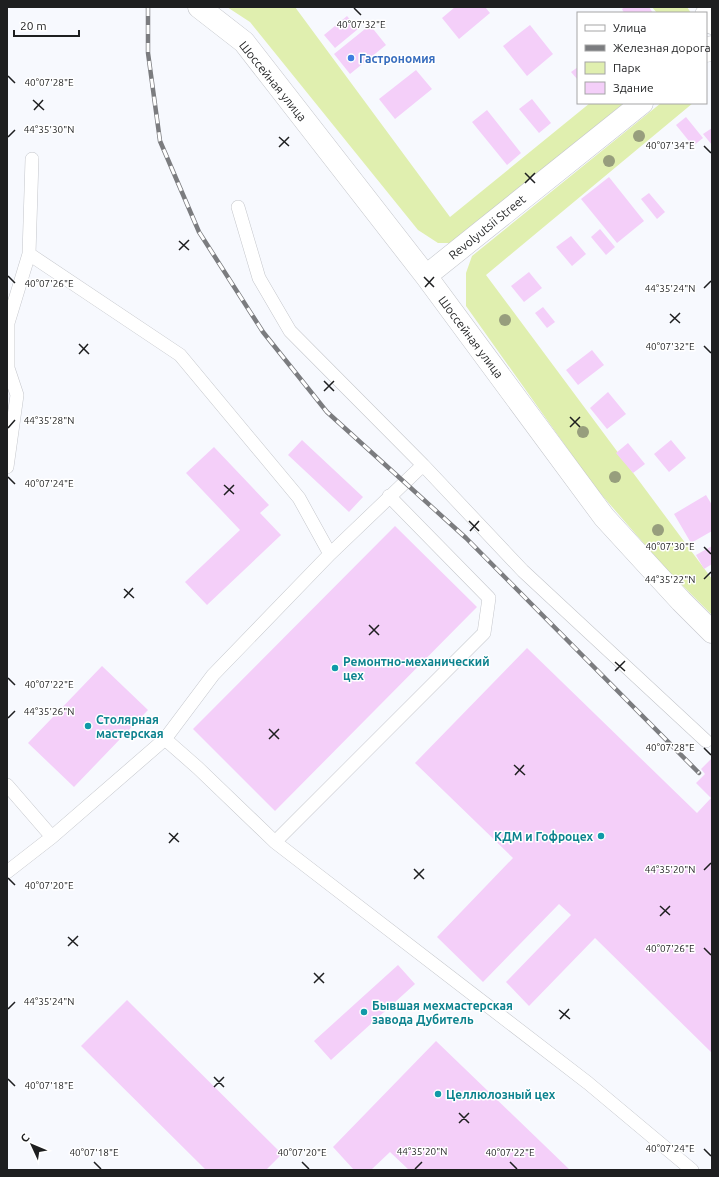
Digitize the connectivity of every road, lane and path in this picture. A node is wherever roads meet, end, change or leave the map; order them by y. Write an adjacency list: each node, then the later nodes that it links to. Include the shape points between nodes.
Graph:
1 (199, 7): 6 (street, Шоссейная улица, via 244,42)
2 (641, 104): 6 (street, Revolyutsii Street)
3 (32, 159): 5 (lane)
4 (238, 207): 7 (lane, via 259,278 290,331)
5 (29, 254): 8 (lane, via 8,323 8,368 16,395); 10 (lane, via 180,355 299,498)
6 (426, 276): 11 (street, Шоссейная улица, via 604,517 681,602)
7 (423, 465): 9 (lane); 13 (lane, via 523,572)
8 (7, 467)
9 (389, 496): 10 (lane); 16 (lane, via 489,598 484,633)
10 (330, 554): 12 (lane, via 213,675)
11 (712, 632)
12 (165, 739): 15 (lane); 16 (lane)
13 (706, 741)
14 (7, 785): 15 (lane)
15 (52, 837): 17 (lane)
16 (275, 842): 18 (lane, via 588,1083)
17 (7, 872)
18 (692, 1170)

